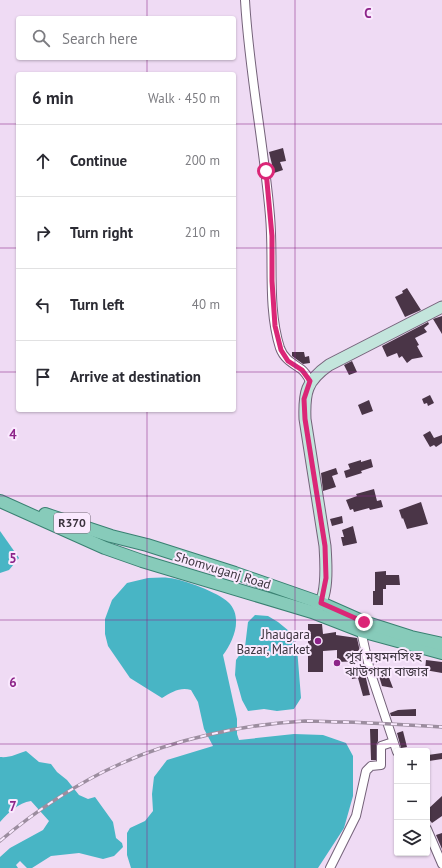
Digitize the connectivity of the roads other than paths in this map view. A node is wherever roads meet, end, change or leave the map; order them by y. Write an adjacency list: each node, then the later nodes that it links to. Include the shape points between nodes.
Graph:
1 (244, 0): 3 (street, via 266,171 272,236 275,326 281,350 288,361 302,370)
2 (442, 307): 3 (street, via 329,365)
3 (310, 381): 6 (street, via 304,399 305,419 325,546 326,578)
4 (0, 494): 6 (main road, Shomvuganj Road / R370, via 40,512 235,574)
5 (0, 501): 6 (main road, Shomvuganj Road / R370, via 105,548 142,561 230,587)
6 (317, 608): 7 (main road, Shomvuganj Road / R370); 8 (main road, Shomvuganj Road / R370)
7 (361, 630): 9 (main road, Shomvuganj Road / R370); 10 (street, via 370,671)
8 (442, 644)
9 (442, 653)
10 (393, 742): 11 (street); 14 (street, via 381,746 380,765 371,766 366,771 356,816)
11 (395, 748)
12 (430, 837): 13 (street)
13 (442, 864)
14 (330, 868)

